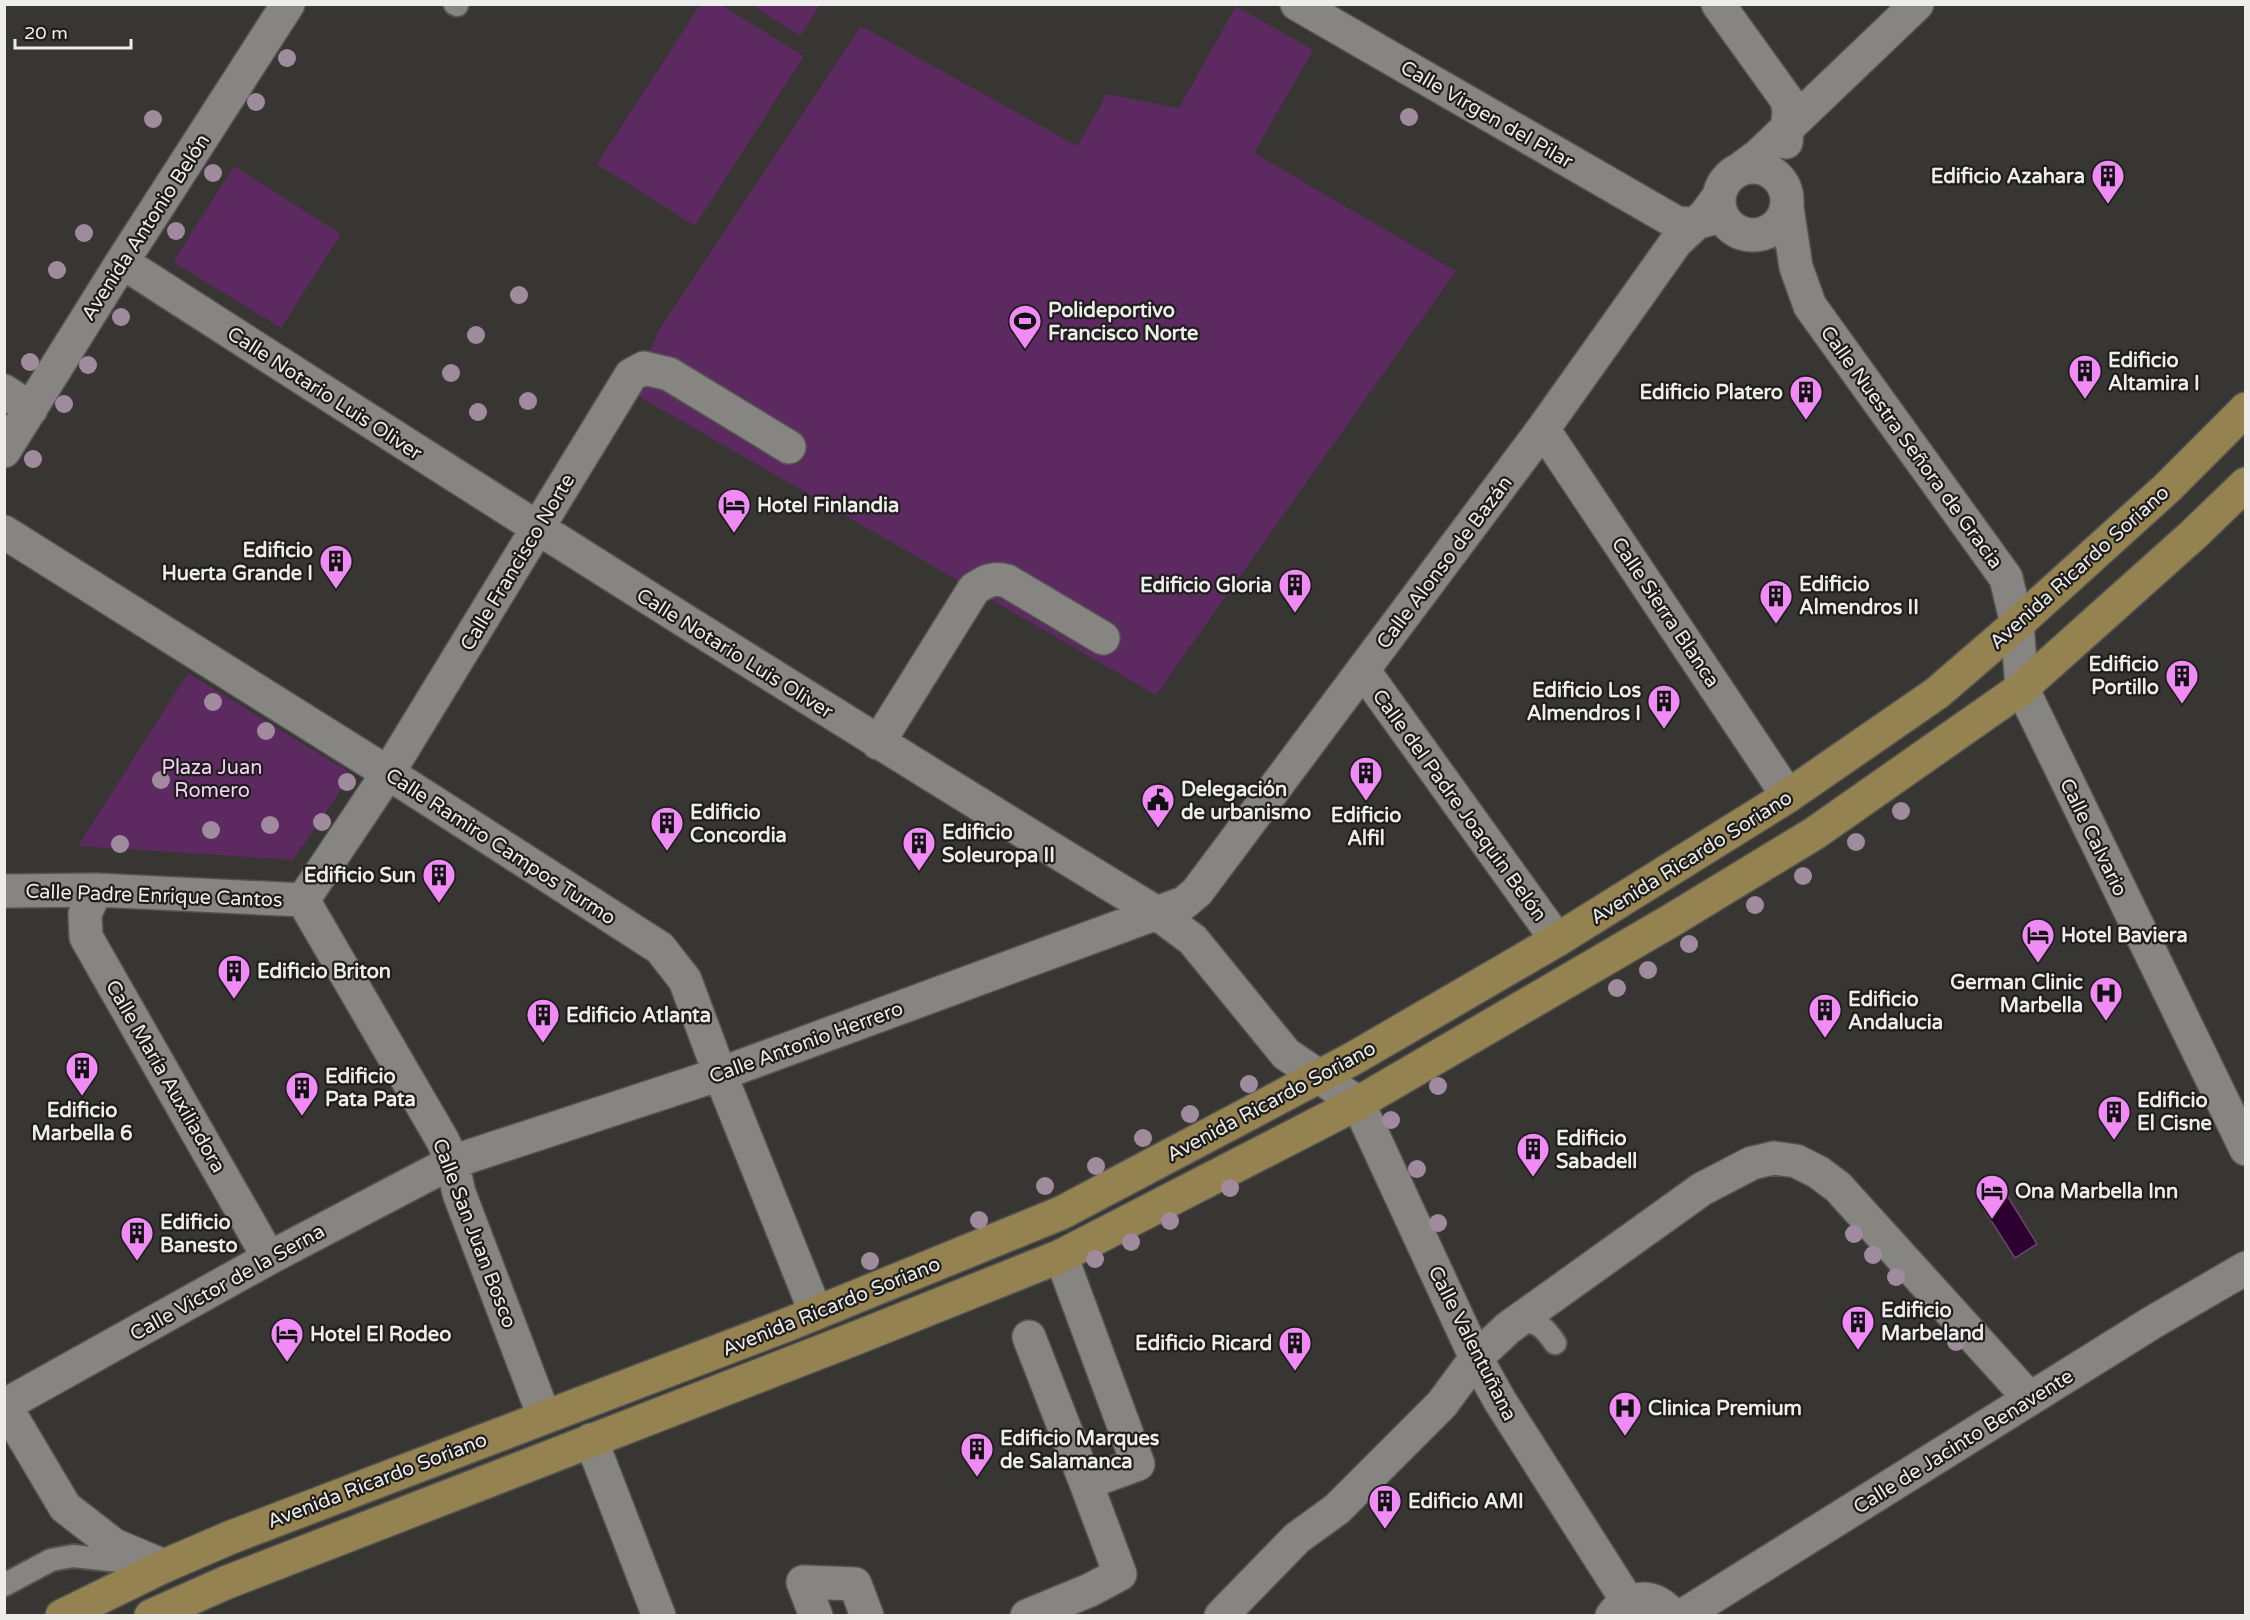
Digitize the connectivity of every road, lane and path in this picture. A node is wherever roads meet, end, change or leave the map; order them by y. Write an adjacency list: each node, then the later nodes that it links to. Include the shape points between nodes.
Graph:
1 (288, 4): 8 (street, Avenida Antonio Belón)
2 (1297, 4): 7 (street, Calle Virgen del Pilar)
3 (1718, 4): 5 (street)
4 (1917, 4): 5 (street, Calle Alonso de Bazán)
5 (1796, 113): 6 (street, Calle Nuestra Señora de Gracia); 7 (street, Calle Alonso de Bazán)
6 (1785, 197): 7 (street, via 1780,223 1756,235); 7 (street, via 1778,177 1767,169 1752,167); 9 (street, Calle Nuestra Señora de Gracia)
7 (1711, 214): 9 (street, Calle Nuestra Señora de Gracia, via 1752,241); 13 (street, Calle Alonso de Bazán)
8 (122, 262): 11 (street, Avenida Antonio Belón); 17 (street, Calle Notario Luis Oliver)
9 (1800, 282): 19 (street, Calle Nuestra Señora de Gracia, via 1815,314 2006,578)
10 (4, 391): 11 (street)
11 (31, 409): 15 (street, Avenida Antonio Belón)
12 (2246, 409): 19 (main road, Avenida Ricardo Soriano, via 2167,488)
13 (1543, 429): 21 (street, Calle Alonso de Bazán); 26 (street, Calle Sierra Blanca)
14 (789, 447): 17 (street, Calle Francisco Norte, via 669,374 644,368 631,375)
15 (4, 451)
16 (2246, 484): 22 (main road, Avenida Ricardo Soriano)
17 (537, 530): 24 (street, Calle Notario Luis Oliver); 25 (street, Calle Francisco Norte)
18 (4, 532): 25 (street, Calle Ramiro Campos Turmo)
19 (2018, 624): 22 (street, Calle Nuestra Señora de Gracia); 23 (main road, Avenida Ricardo Soriano)
20 (1103, 638): 24 (street, via 1007,581 996,578 983,583 974,589)
21 (1363, 670): 30 (street, Calle Alonso de Bazán, via 1197,892 1184,903); 31 (street, Calle del Padre Joaquin Belón)
22 (2022, 688): 23 (main road, via 1973,682); 34 (main road, Avenida Ricardo Soriano, via 1815,833); 35 (street, Calle Calvario)
23 (1937, 693): 26 (main road, Avenida Ricardo Soriano)
24 (878, 743): 30 (street, Calle Notario Luis Oliver)
25 (388, 773): 29 (street, Calle Francisco Norte); 32 (street, Calle Ramiro Campos Turmo, via 660,948 685,980)
26 (1788, 796): 31 (main road, Avenida Ricardo Soriano)
27 (96, 890): 28 (street, Calle Padre Enrique Cantos); 29 (street, Calle Padre Enrique Cantos); 38 (street, Calle María Auxiliadora, via 85,914 86,937)
28 (4, 891)
29 (303, 900): 36 (street, Calle San Juan Bosco)
30 (1157, 913): 32 (street, Calle Antonio Herrero); 33 (street, Calle Notario Luis Oliver, via 1193,940 1286,1054)
31 (1557, 940): 33 (main road, Avenida Ricardo Soriano)
32 (720, 1074): 36 (street, Calle Antonio Herrero); 40 (street, Calle Ramiro Campos Turmo)
33 (1319, 1077): 34 (street, Calle Notario Luis Oliver); 40 (main road, Avenida Ricardo Soriano, via 1061,1213)
34 (1358, 1103): 37 (main road, Avenida Ricardo Soriano); 44 (street, Calle Valentuñana)
35 (2246, 1149)
36 (452, 1162): 38 (street, Calle Victor de la Serna); 47 (street, Calle San Juan Bosco, via 459,1193)
37 (1060, 1256): 48 (main road, Avenida Ricardo Soriano); 49 (street, via 1128,1415 1138,1464)
38 (269, 1258): 46 (street, Calle Victor de la Serna)
39 (2246, 1268): 45 (street, Calle de Jacinto Benavente)
40 (816, 1313): 47 (main road, Avenida Ricardo Soriano)
41 (1519, 1320): 43 (lane, via 1542,1326); 44 (street); 45 (street, via 1728,1174 1774,1158 1796,1161 1838,1187)
42 (1029, 1337): 49 (street)
43 (1555, 1343)
44 (1476, 1358): 52 (street, Calle Valentuñana); 59 (street, via 1442,1404 1337,1509 1297,1538)
45 (2030, 1399): 61 (street, Calle de Jacinto Benavente)
46 (5, 1405): 50 (street, via 65,1507 114,1545)
47 (544, 1416): 50 (main road, Avenida Ricardo Soriano)
48 (591, 1440): 53 (main road, Avenida Ricardo Soriano, via 209,1589); 55 (street)
49 (1086, 1483): 58 (street, via 1120,1574)
50 (164, 1566): 51 (lane, via 73,1556 51,1560); 54 (main road, Avenida Ricardo Soriano)
51 (4, 1585)
52 (1620, 1609): 60 (street, via 1641,1599 1651,1599)
53 (162, 1613)
54 (62, 1616)
55 (659, 1616)
56 (816, 1616): 57 (street, via 803,1582 855,1584)
57 (867, 1616)
58 (1026, 1616)
59 (1221, 1616)
60 (1672, 1616)
61 (1682, 1616)

